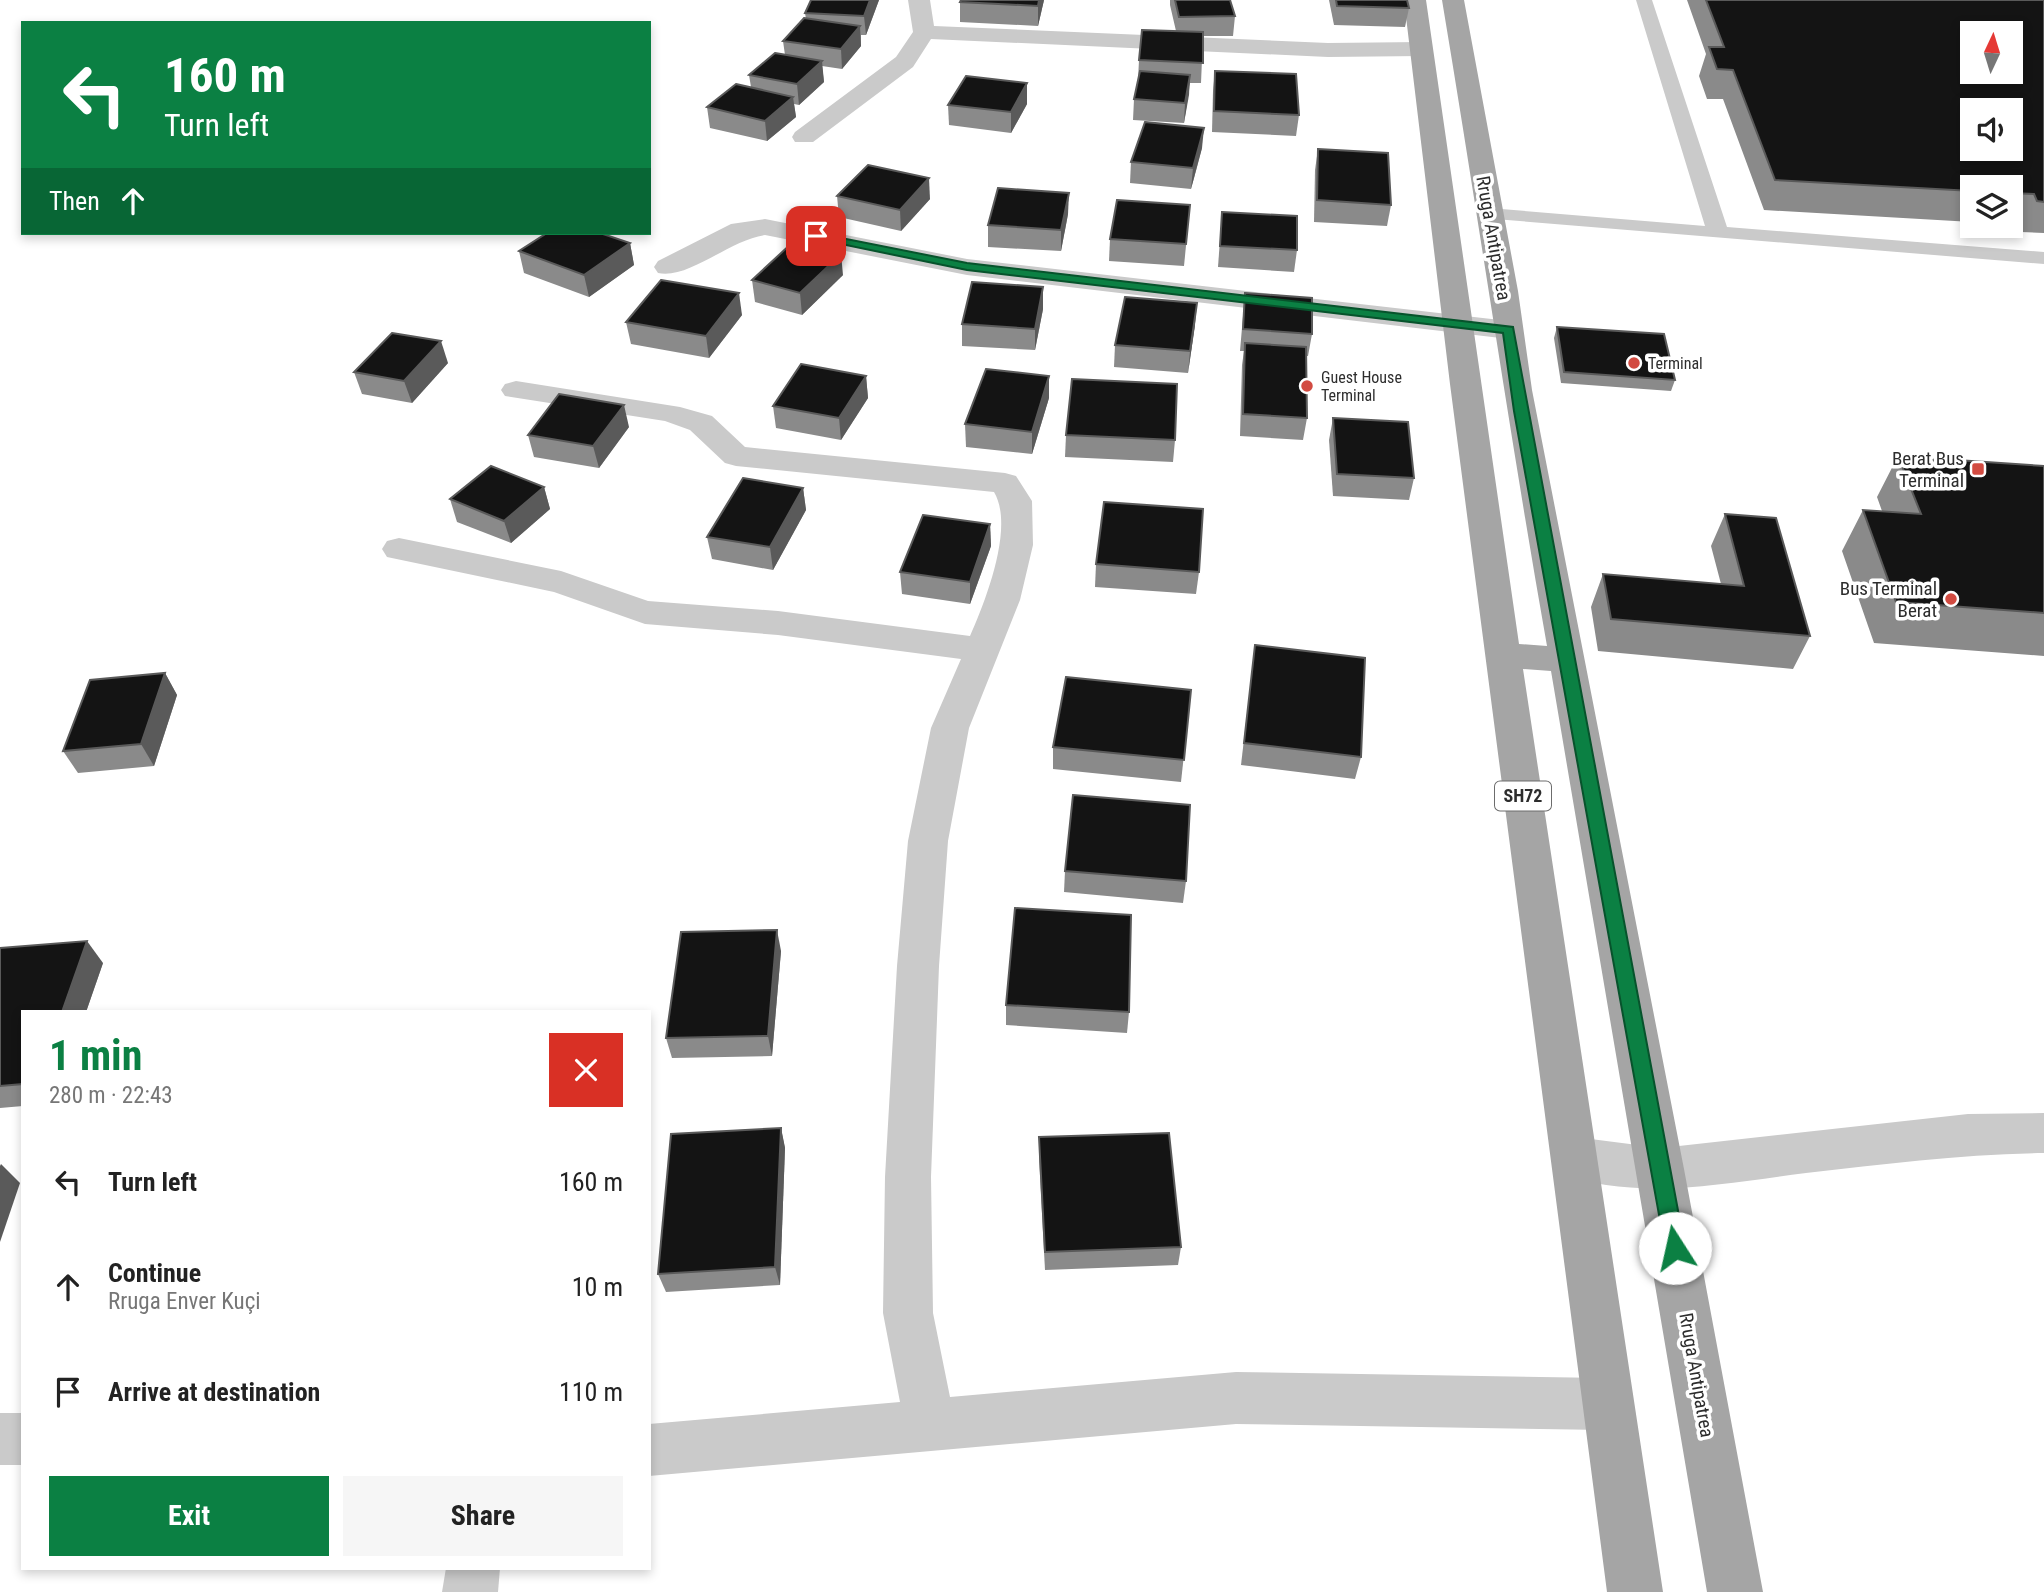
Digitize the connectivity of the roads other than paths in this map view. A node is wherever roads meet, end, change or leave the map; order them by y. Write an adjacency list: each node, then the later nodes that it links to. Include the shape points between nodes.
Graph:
1 (919, 0): 5 (street)
2 (1415, 0): 6 (main road, SH72)
3 (1453, 0): 8 (main road, Rruga Antipatrea)
4 (1644, 0): 9 (lane)
5 (924, 32): 6 (street, via 1328,50); 7 (street, via 905,62)
6 (1421, 49): 12 (main road, SH72)
7 (804, 137)
8 (1489, 214): 9 (lane); 13 (main road, Rruga Antipatrea)
9 (1718, 233): 10 (lane)
10 (2044, 258)
11 (668, 267): 12 (street, via 740,230 765,227 967,267)
12 (1455, 324): 13 (street); 17 (main road, SH72)
13 (1509, 330): 18 (main road, Rruga Antipatrea)
14 (516, 390): 16 (street, via 669,413 701,423 736,456 1005,483 1016,501 1016,545 1003,600)
15 (399, 549): 16 (street, via 561,582 645,612 778,623)
16 (982, 650): 23 (street, via 950,728 928,841 918,967 908,1177 908,1313)
17 (1503, 655): 18 (main road); 20 (main road, SH72)
18 (1567, 660): 21 (main road, Rruga Antipatrea)
19 (2044, 1133): 21 (street, via 1968,1134)
20 (1575, 1158): 21 (street); 22 (main road, SH72)
21 (1661, 1169): 30 (main road, Rruga Antipatrea)
22 (1605, 1404): 23 (street, via 1236,1398); 29 (main road, SH72)
23 (930, 1426): 26 (street)
24 (0, 1439): 25 (street)
25 (21, 1439)
26 (651, 1450)
27 (473, 1570): 28 (street)
28 (470, 1592)
29 (1635, 1592)
30 (1735, 1592)

